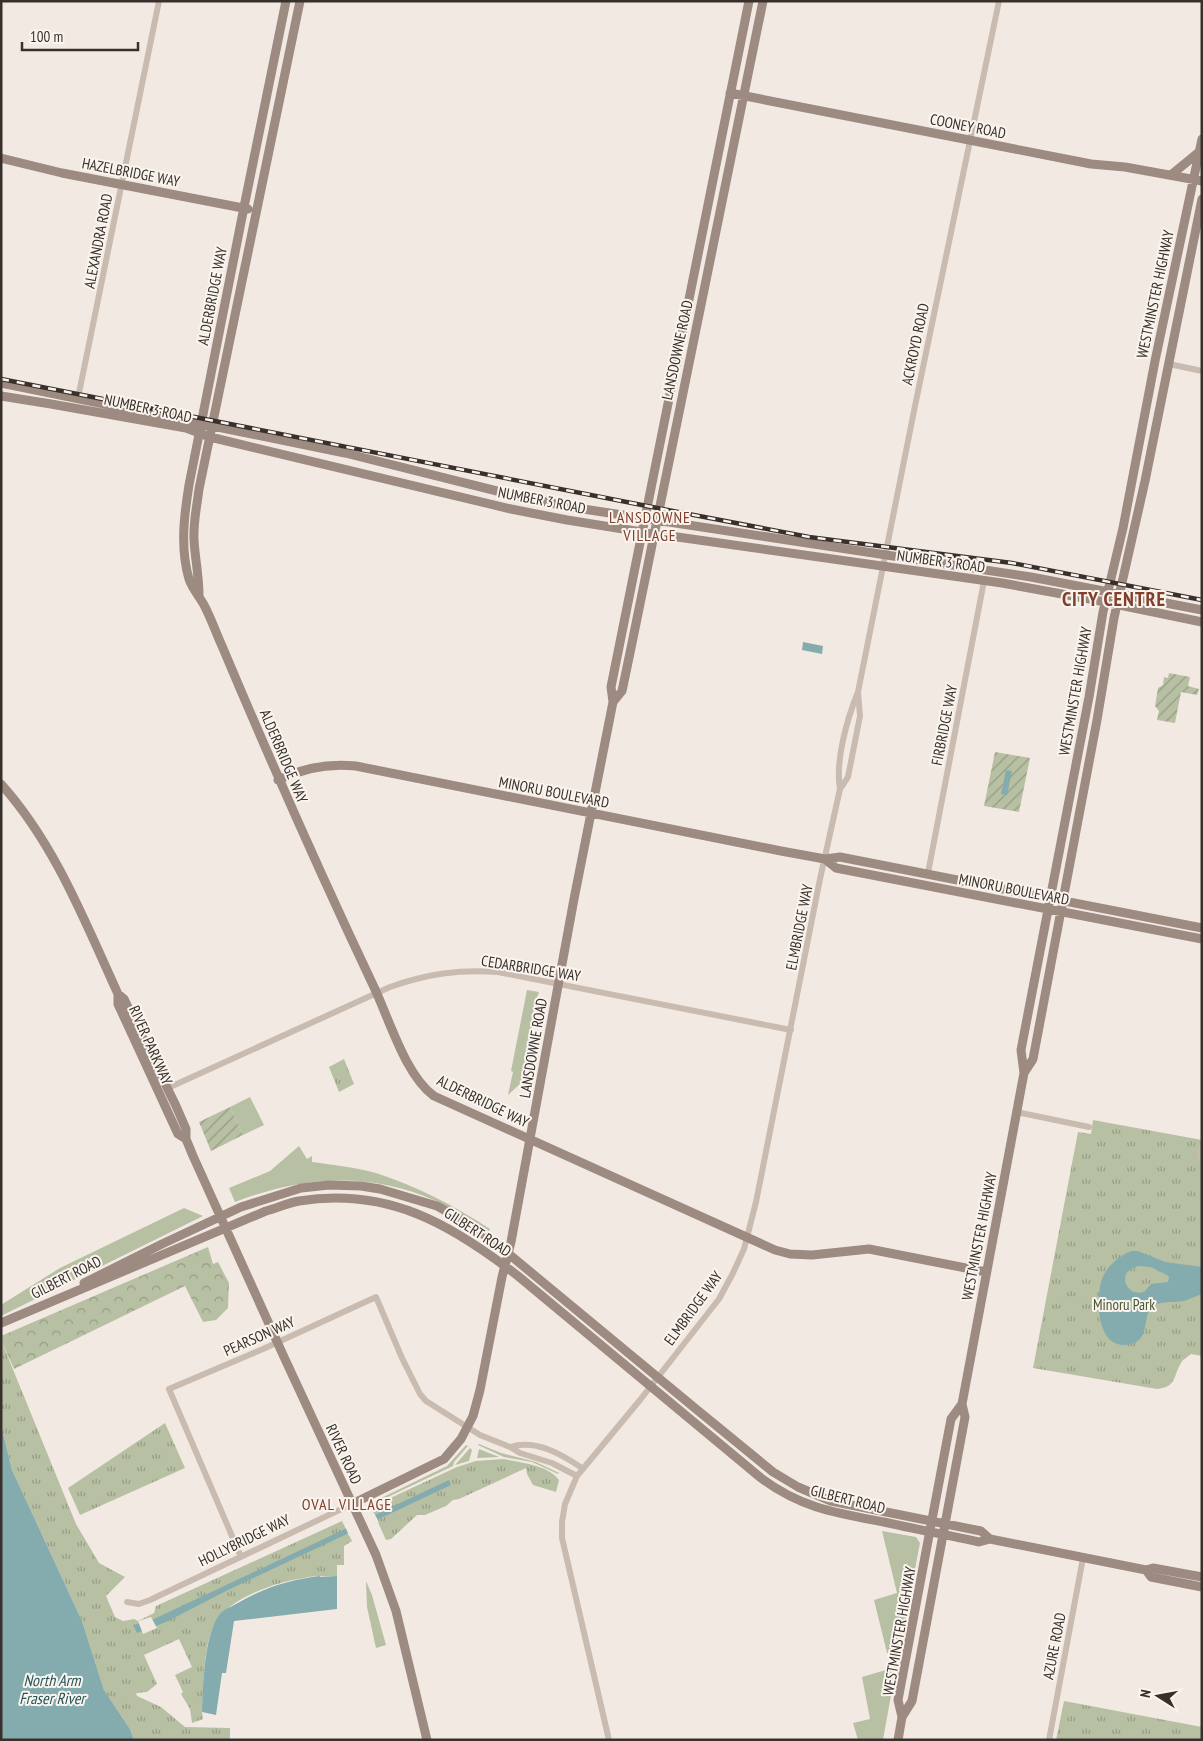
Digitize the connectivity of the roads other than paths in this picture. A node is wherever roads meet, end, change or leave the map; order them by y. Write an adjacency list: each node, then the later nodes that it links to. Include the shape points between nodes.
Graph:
1 (159, 1): 15 (street, ALEXANDRA ROAD)
2 (286, 1): 17 (main road, ALDERBRIDGE WAY)
3 (300, 1): 18 (main road, ALDERBRIDGE WAY)
4 (749, 1): 7 (main road, LANSDOWNE ROAD)
5 (763, 1): 8 (main road, LANSDOWNE ROAD)
6 (999, 1): 10 (street, ACKROYD ROAD)
7 (730, 93): 8 (main road, COONEY ROAD); 28 (main road, LANSDOWNE ROAD)
8 (744, 96): 10 (main road, COONEY ROAD); 29 (main road, LANSDOWNE ROAD)
9 (1202, 139): 11 (main road, WESTMINSTER HIGHWAY)
10 (970, 140): 13 (main road, COONEY ROAD, via 1091,164); 32 (street, ACKROYD ROAD)
11 (1199, 152): 13 (main road); 14 (main road, WESTMINSTER HIGHWAY)
12 (1, 158): 15 (main road, HAZELBRIDGE WAY)
13 (1171, 175): 14 (main road, COONEY ROAD)
14 (1197, 180): 35 (main road, WESTMINSTER HIGHWAY)
15 (122, 184): 17 (main road, HAZELBRIDGE WAY); 23 (street, ALEXANDRA ROAD)
16 (1202, 199): 19 (main road, WESTMINSTER HIGHWAY)
17 (244, 208): 18 (main road, HAZELBRIDGE WAY); 24 (main road, ALDERBRIDGE WAY)
18 (257, 211): 25 (main road, ALDERBRIDGE WAY)
19 (1169, 364): 20 (street); 36 (main road, WESTMINSTER HIGHWAY)
20 (1202, 371)
21 (1, 382): 23 (main road, NUMBER 3 ROAD)
22 (1, 396): 26 (main road, NUMBER 3 ROAD, via 186,428)
23 (78, 398): 24 (main road, NUMBER 3 ROAD)
24 (201, 424): 25 (main road, NUMBER 3 ROAD); 26 (main road, ALDERBRIDGE WAY)
25 (212, 426): 27 (main road, ALDERBRIDGE WAY); 28 (main road, NUMBER 3 ROAD, via 345,453 513,496)
26 (199, 433): 27 (main road, NUMBER 3 ROAD); 37 (main road, ALDERBRIDGE WAY, via 184,510 183,535 189,581)
27 (210, 437): 30 (main road, NUMBER 3 ROAD, via 511,509); 37 (main road, ALDERBRIDGE WAY, via 195,517)
28 (644, 517): 29 (main road, NUMBER 3 ROAD); 30 (main road, LANSDOWNE ROAD)
29 (657, 519): 31 (main road, LANSDOWNE ROAD); 32 (main road, NUMBER 3 ROAD)
30 (642, 532): 31 (main road, NUMBER 3 ROAD); 43 (main road, LANSDOWNE ROAD, via 611,687)
31 (654, 534): 33 (main road, NUMBER 3 ROAD); 43 (main road, LANSDOWNE ROAD, via 622,692)
32 (885, 555): 33 (street, ACKROYD ROAD); 35 (main road, NUMBER 3 ROAD)
33 (882, 567): 34 (main road, NUMBER 3 ROAD); 42 (street, ACKROYD ROAD)
34 (984, 581): 38 (main road, NUMBER 3 ROAD); 49 (street, FIRBRIDGE WAY)
35 (1108, 591): 36 (main road, NUMBER 3 ROAD); 38 (main road, WESTMINSTER HIGHWAY)
36 (1120, 594): 39 (main road, WESTMINSTER HIGHWAY); 40 (main road, NUMBER 3 ROAD)
37 (199, 595): 44 (main road, ALDERBRIDGE WAY)
38 (1105, 602): 39 (main road, NUMBER 3 ROAD); 50 (main road, WESTMINSTER HIGHWAY)
39 (1117, 604): 41 (main road, NUMBER 3 ROAD); 51 (main road, WESTMINSTER HIGHWAY)
40 (1202, 610)
41 (1202, 622)
42 (858, 692): 46 (street, ACKROYD ROAD, via 849,714 838,776); 46 (street, ACKROYD ROAD, via 860,716 848,777)
43 (613, 702): 47 (main road, LANSDOWNE ROAD)
44 (278, 780): 47 (main road, MINORU BOULEVARD, via 308,769 347,765); 57 (main road, ALDERBRIDGE WAY)
45 (1, 784): 58 (main road, via 16,800 50,851)
46 (840, 789): 48 (street, ACKROYD ROAD)
47 (591, 813): 48 (main road, MINORU BOULEVARD); 56 (main road, LANSDOWNE ROAD)
48 (825, 859): 49 (main road, MINORU BOULEVARD, via 840,857); 52 (main road, MINORU BOULEVARD, via 836,868); 59 (street, ELMBRIDGE WAY)
49 (928, 873): 50 (main road, MINORU BOULEVARD)
50 (1050, 897): 51 (main road, MINORU BOULEVARD); 52 (main road, WESTMINSTER HIGHWAY)
51 (1063, 900): 53 (main road, WESTMINSTER HIGHWAY); 54 (main road, MINORU BOULEVARD)
52 (1048, 909): 53 (main road, MINORU BOULEVARD); 60 (main road, WESTMINSTER HIGHWAY, via 1021,1050)
53 (1060, 912): 55 (main road, MINORU BOULEVARD); 60 (main road, WESTMINSTER HIGHWAY, via 1033,1059)
54 (1202, 928)
55 (1202, 939)
56 (559, 984): 57 (street, CEDARBRIDGE WAY, via 498,972 455,971 415,978); 59 (street, CEDARBRIDGE WAY); 65 (main road, LANSDOWNE ROAD)
57 (377, 993): 61 (street, CEDARBRIDGE WAY); 65 (main road, ALDERBRIDGE WAY, via 411,1071 424,1088 434,1096)
58 (118, 994): 61 (main road, RIVER PARKWAY, via 124,999); 64 (main road, RIVER PARKWAY, via 118,1004 161,1098 178,1134)
59 (791, 1030): 70 (street, ELMBRIDGE WAY)
60 (1024, 1073): 62 (main road, WESTMINSTER HIGHWAY)
61 (168, 1088): 64 (main road, RIVER PARKWAY, via 186,1129)
62 (1016, 1112): 63 (street); 73 (main road, WESTMINSTER HIGHWAY)
63 (1089, 1127)
64 (186, 1139): 68 (main road, RIVER PARKWAY)
65 (531, 1140): 70 (main road, ALDERBRIDGE WAY); 71 (main road, LANSDOWNE ROAD)
66 (1202, 1147): 67 (street)
67 (1200, 1156)
68 (221, 1217): 69 (main road, RIVER ROAD); 71 (main road, GILBERT ROAD, via 248,1204 301,1188 361,1186 437,1206 464,1220); 74 (main road, GILBERT ROAD)
69 (226, 1229): 72 (main road, GILBERT ROAD, via 261,1212 298,1202 344,1198 375,1201 434,1220); 74 (main road, GILBERT ROAD); 76 (main road, RIVER ROAD)
70 (748, 1238): 73 (main road, ALDERBRIDGE WAY, via 790,1254 869,1249); 77 (street, ELMBRIDGE WAY, via 719,1299)
71 (508, 1253): 72 (main road, LANSDOWNE ROAD); 77 (main road, GILBERT ROAD)
72 (504, 1265): 78 (main road, GILBERT ROAD); 80 (main road, LANSDOWNE ROAD, via 480,1390)
73 (986, 1272): 79 (main road, WESTMINSTER HIGHWAY)
74 (28, 1312): 75 (main road)
75 (1, 1323)
76 (277, 1343): 80 (street, PEARSON WAY, via 376,1297 423,1398); 84 (main road, RIVER ROAD); 90 (street, PEARSON WAY, via 169,1389)
77 (658, 1377): 78 (street, ELMBRIDGE WAY); 85 (main road, GILBERT ROAD, via 773,1472 798,1487 831,1501)
78 (651, 1386): 82 (street, ELMBRIDGE WAY); 87 (main road, GILBERT ROAD, via 783,1494 828,1511)
79 (962, 1404): 85 (main road, WESTMINSTER HIGHWAY, via 951,1420); 86 (main road, WESTMINSTER HIGHWAY, via 965,1417)
80 (467, 1427): 81 (street); 84 (main road, HOLLYBRIDGE WAY, via 444,1458)
81 (510, 1447): 82 (street, via 532,1444); 83 (street, via 552,1462)
82 (582, 1468): 83 (street, ELMBRIDGE WAY)
83 (576, 1476): 98 (street, ELMBRIDGE WAY, via 565,1504 562,1538)
84 (352, 1504): 90 (street, HOLLYBRIDGE WAY); 97 (main road, RIVER ROAD, via 396,1611)
85 (932, 1521): 86 (main road, GILBERT ROAD); 87 (main road, WESTMINSTER HIGHWAY)
86 (946, 1524): 88 (main road, WESTMINSTER HIGHWAY); 89 (main road, GILBERT ROAD, via 981,1531)
87 (930, 1532): 88 (main road, GILBERT ROAD); 96 (main road, WESTMINSTER HIGHWAY, via 898,1700)
88 (944, 1535): 89 (main road, GILBERT ROAD, via 978,1542); 96 (main road, WESTMINSTER HIGHWAY, via 912,1701)
89 (990, 1539): 91 (main road, GILBERT ROAD)
90 (240, 1557): 95 (street, HOLLYBRIDGE WAY, via 150,1600 139,1604)
91 (1084, 1558): 92 (main road, GILBERT ROAD); 100 (street, AZURE ROAD)
92 (1146, 1570): 93 (main road, GILBERT ROAD, via 1153,1568); 94 (main road, GILBERT ROAD, via 1152,1577)
93 (1202, 1577)
94 (1202, 1587)
95 (127, 1602)
96 (902, 1718): 99 (main road, WESTMINSTER HIGHWAY)
97 (427, 1740)
98 (609, 1740)
99 (898, 1740)
100 (1049, 1740)

